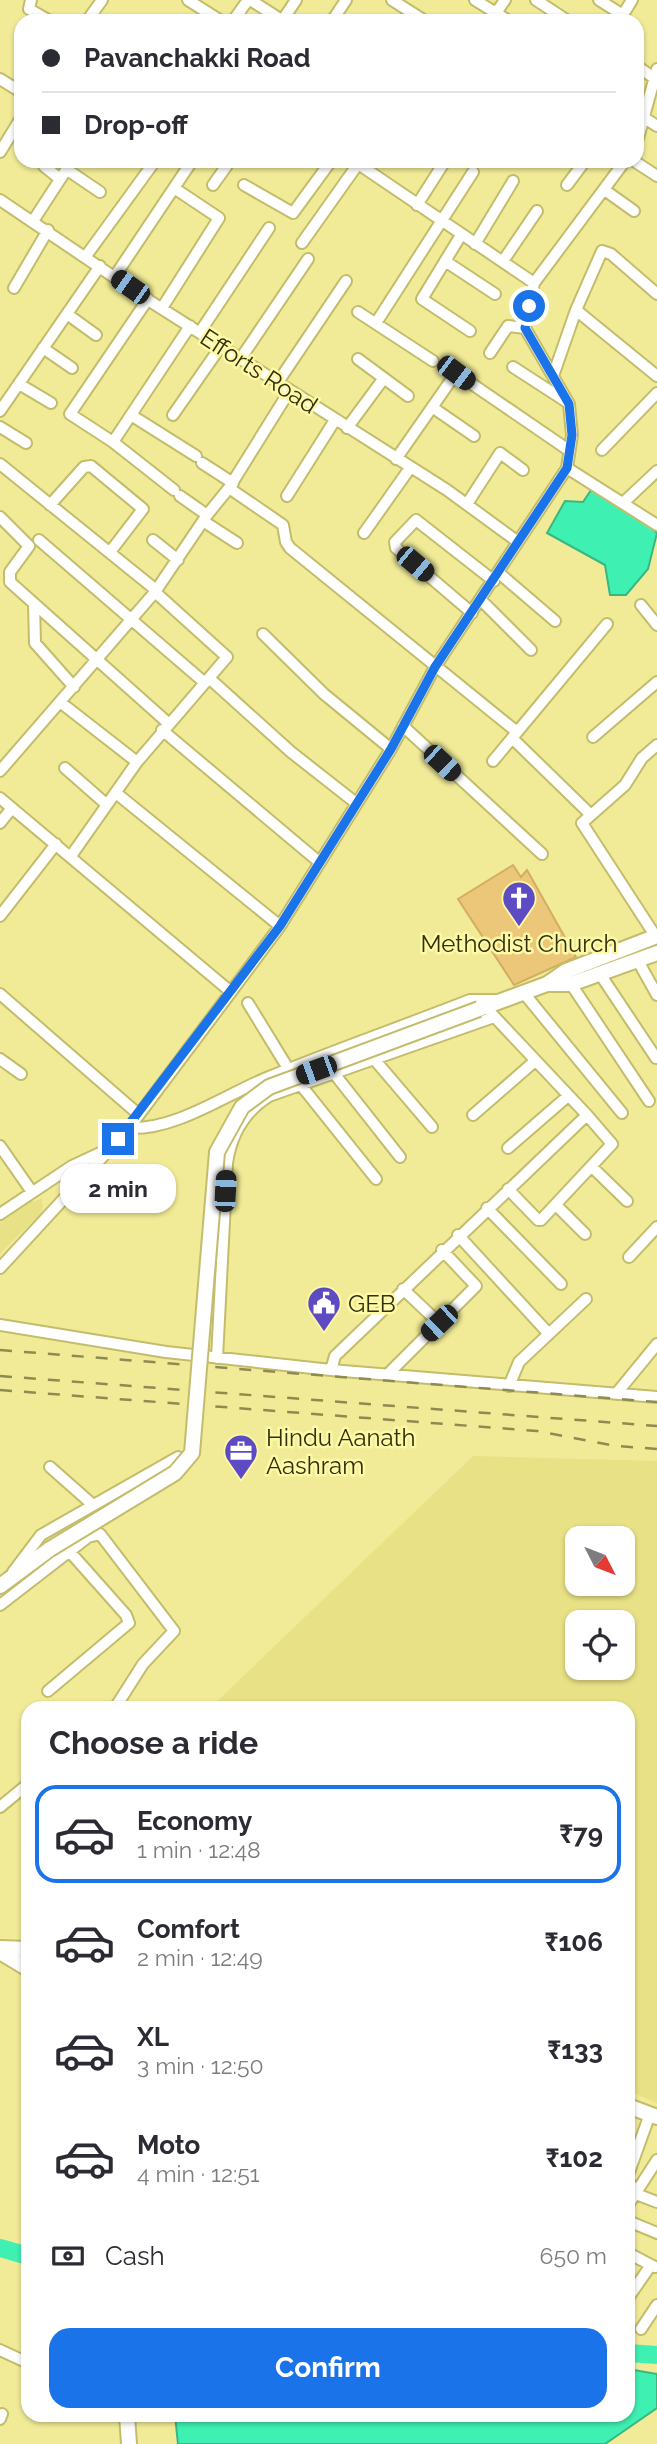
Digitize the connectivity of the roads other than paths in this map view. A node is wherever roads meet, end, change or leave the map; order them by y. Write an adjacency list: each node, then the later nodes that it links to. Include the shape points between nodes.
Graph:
1 (31, 0): 11 (street, via 29,9)
2 (188, 0): 12 (street)
3 (391, 0): 9 (street)
4 (475, 0): 10 (street)
5 (505, 0): 10 (street)
6 (536, 0): 16 (street)
7 (599, 0): 17 (street)
8 (250, 1): 13 (street)
9 (408, 11): 14 (street); 15 (street)
10 (496, 13)
11 (38, 14)
12 (210, 14)
13 (271, 14)
14 (406, 14)
15 (413, 14)
16 (557, 14)
17 (616, 14)
18 (656, 73): 19 (street)
19 (644, 105)
20 (644, 112): 21 (street)
21 (657, 126)
22 (14, 129): 23 (street)
23 (0, 152)
24 (150, 168): 53 (street)
25 (187, 168): 39 (street)
26 (225, 168): 36 (street)
27 (326, 168): 37 (street, via 293,214)
28 (360, 168): 51 (street)
29 (368, 168): 43 (street)
30 (441, 168): 43 (street)
31 (579, 168): 38 (street)
32 (621, 168): 40 (street)
33 (66, 170): 41 (street); 47 (street)
34 (473, 172): 46 (street)
35 (513, 181): 52 (street)
36 (213, 185)
37 (244, 185)
38 (567, 186)
39 (174, 188): 58 (street); 65 (street, via 219,218)
40 (606, 191): 45 (street); 60 (street)
41 (100, 192)
42 (0, 200): 47 (street, Efforts Road)
43 (417, 205): 46 (street)
44 (537, 211): 56 (street)
45 (634, 211)
46 (440, 220): 50 (street); 69 (street)
47 (33, 221): 49 (street, Efforts Road)
48 (270, 228): 71 (street)
49 (48, 230): 53 (street, Efforts Road); 61 (street)
50 (461, 235): 52 (street); 55 (street)
51 (302, 243)
52 (475, 244): 56 (street)
53 (86, 256): 57 (street, Efforts Road)
54 (308, 259): 77 (street)
55 (445, 261): 62 (street); 72 (street, via 422,299)
56 (503, 261): 60 (street)
57 (100, 266): 58 (street, Efforts Road); 68 (street)
58 (115, 276): 64 (street, Efforts Road)
59 (346, 281): 85 (street)
60 (534, 283): 70 (street)
61 (15, 288)
62 (495, 294)
63 (657, 294): 66 (street, via 602,251)
64 (148, 299): 65 (street, Efforts Road); 100 (street, via 70,414)
65 (162, 308): 71 (street, Efforts Road)
66 (576, 310): 82 (street); 83 (street)
67 (358, 312): 69 (street)
68 (67, 314): 73 (street); 75 (street)
69 (376, 323): 79 (street)
70 (525, 328): 76 (street, via 508,326); 82 (street)
71 (195, 329): 74 (street, Efforts Road); 94 (street)
72 (470, 331)
73 (96, 335)
74 (222, 346): 77 (street, Efforts Road); 95 (street)
75 (43, 348): 81 (street); 86 (street)
76 (490, 353)
77 (241, 358): 85 (street, Efforts Road)
78 (359, 359): 84 (street)
79 (433, 361)
80 (513, 367): 91 (street)
81 (72, 368)
82 (553, 376): 91 (street)
83 (657, 376)
84 (384, 378): 89 (street); 98 (street)
85 (278, 382): 87 (street, Efforts Road)
86 (19, 384): 90 (street); 93 (street)
87 (290, 390): 96 (street, Efforts Road); 110 (street)
88 (657, 393): 103 (street)
89 (408, 396)
90 (51, 403)
91 (569, 404): 102 (street, via 572,435)
92 (432, 407): 99 (street); 102 (street, via 456,373); 104 (street)
93 (0, 411)
94 (131, 415): 100 (street); 110 (street)
95 (173, 415)
96 (335, 420): 98 (street, Efforts Road); 111 (street)
97 (0, 427): 101 (street)
98 (347, 428): 104 (street, Efforts Road)
99 (474, 436)
100 (113, 442): 116 (street)
101 (26, 443)
102 (567, 449): 106 (street)
103 (602, 450)
104 (396, 459): 105 (street, Efforts Road)
105 (410, 468): 113 (street, Efforts Road); 118 (street)
106 (567, 468): 112 (street); 121 (street)
107 (2, 469): 114 (street)
108 (523, 470): 113 (street, via 500,453)
109 (657, 471): 112 (street)
110 (231, 485): 116 (street); 138 (street, via 281,523 290,548)
111 (287, 496)
112 (623, 503): 117 (street)
113 (467, 504): 121 (street, Efforts Road)
114 (50, 505): 123 (street); 123 (street, via 84,467 91,466 142,509)
115 (0, 517): 128 (street, via 29,546 8,578)
116 (205, 518): 122 (street); 124 (street)
117 (657, 525)
118 (364, 533)
119 (39, 540): 131 (street)
120 (153, 540): 124 (street)
121 (518, 541): 125 (street)
122 (237, 543)
123 (110, 552): 126 (street)
124 (178, 559): 126 (street)
125 (496, 577): 127 (street); 130 (street, via 419,521 413,521 395,542 396,548); 132 (street)
126 (155, 591): 131 (street); 139 (street, via 227,657)
127 (481, 600): 130 (street); 136 (street)
128 (34, 604): 137 (street); 141 (street, via 35,643)
129 (641, 605): 134 (street)
130 (472, 613): 138 (street)
131 (133, 619): 137 (street); 139 (street)
132 (555, 621)
133 (607, 624): 145 (street)
134 (657, 625)
135 (263, 634): 148 (street, via 324,694)
136 (531, 650)
137 (96, 660): 141 (street); 144 (street)
138 (435, 667): 143 (street); 145 (street)
139 (207, 680): 144 (street); 155 (street)
140 (657, 682): 146 (street)
141 (74, 687): 142 (street)
142 (60, 702): 150 (street); 152 (street)
143 (403, 726): 148 (street); 161 (street)
144 (165, 727): 150 (street); 163 (street)
145 (514, 735): 149 (street); 158 (street)
146 (593, 737)
147 (657, 745): 158 (street, via 642,758 625,785)
148 (391, 749): 155 (street)
149 (493, 761)
150 (137, 762): 153 (street)
151 (65, 768): 156 (street)
152 (0, 771)
153 (116, 793): 156 (street); 165 (street)
154 (0, 798): 157 (street)
155 (356, 803): 163 (street)
156 (106, 804): 162 (street)
157 (12, 808): 159 (street); 160 (street)
158 (591, 815): 166 (street, via 582,823)
159 (0, 823)
160 (56, 844): 162 (street); 164 (street)
161 (542, 854)
162 (71, 856): 172 (street)
163 (319, 862): 165 (street)
164 (0, 916)
165 (280, 926): 172 (street)
166 (656, 936): 170 (main road, via 566,971)
167 (657, 953): 168 (main road)
168 (638, 961): 169 (main road); 175 (street)
169 (600, 974): 171 (main road); 179 (street)
170 (547, 984): 171 (main road); 173 (main road)
171 (571, 984): 188 (street)
172 (231, 992): 189 (street)
173 (523, 992): 176 (main road); 190 (street)
174 (0, 994): 189 (street)
175 (657, 995)
176 (500, 1000): 178 (main road); 183 (street, via 470,1000)
177 (248, 1003): 183 (street)
178 (486, 1010): 181 (street); 182 (street); 230 (main road, bridge, via 269,1087 242,1107 217,1152 192,1453 175,1473)
179 (656, 1058)
180 (0, 1059): 185 (street)
181 (374, 1059): 184 (street); 194 (street)
182 (535, 1061): 187 (street); 191 (street)
183 (289, 1070): 193 (street, via 145,1129)
184 (333, 1072): 186 (street); 198 (street)
185 (21, 1074)
186 (300, 1084): 200 (street); 220 (street, via 262,1100 232,1141)
187 (568, 1096): 192 (street); 196 (street)
188 (649, 1101)
189 (137, 1113): 193 (street)
190 (622, 1113)
191 (473, 1115)
192 (587, 1115): 199 (street, via 612,1144); 201 (street)
193 (129, 1128): 197 (street)
194 (432, 1128)
195 (0, 1146): 202 (street)
196 (508, 1148)
197 (107, 1150): 202 (street); 212 (street)
198 (400, 1157)
199 (592, 1167): 203 (street); 204 (street)
200 (376, 1179)
201 (508, 1189): 204 (street, via 540,1221); 205 (street)
202 (32, 1192): 206 (street)
203 (627, 1201)
204 (556, 1205): 208 (street)
205 (487, 1208): 209 (street); 213 (street)
206 (0, 1214)
207 (657, 1227): 211 (street)
208 (585, 1234)
209 (458, 1235): 210 (street); 218 (street)
210 (442, 1250): 214 (street); 216 (street, via 477,1286)
211 (629, 1257)
212 (0, 1268)
213 (561, 1284)
214 (403, 1289): 216 (street); 221 (street, via 335,1356)
215 (586, 1298): 218 (street)
216 (439, 1323): 222 (street)
217 (0, 1325): 220 (street)
218 (549, 1334): 223 (street, via 520,1362)
219 (657, 1344): 224 (street)
220 (216, 1358): 221 (street)
221 (331, 1370): 222 (street)
222 (387, 1375): 223 (street)
223 (509, 1386): 224 (street)
224 (616, 1394): 225 (street)
225 (657, 1397)
226 (178, 1457): 228 (street)
227 (50, 1467): 228 (street)
228 (93, 1505): 230 (street, via 41,1535)
229 (70, 1552): 231 (street); 232 (street, via 129,1623); 233 (street, via 88,1537 100,1534 174,1631 143,1664)
230 (5, 1582)
231 (0, 1605)
232 (48, 1691)
233 (119, 1701)
234 (21, 1790): 235 (street)
235 (0, 1807)
236 (21, 1949): 237 (main road)
237 (0, 1950): 238 (main road)
238 (21, 1964)
239 (635, 2109): 240 (main road)
240 (653, 2115): 241 (street)
241 (635, 2160)
242 (657, 2160): 243 (street)
243 (654, 2172): 244 (street)
244 (636, 2194): 245 (street)
245 (657, 2202)
246 (635, 2224): 247 (street)
247 (657, 2233)
248 (635, 2257): 249 (street)
249 (654, 2267): 250 (street)
250 (635, 2290)
251 (657, 2305): 252 (street)
252 (641, 2329)
253 (0, 2350): 254 (street)
254 (21, 2360)
255 (127, 2422): 256 (main road)
256 (129, 2444)

